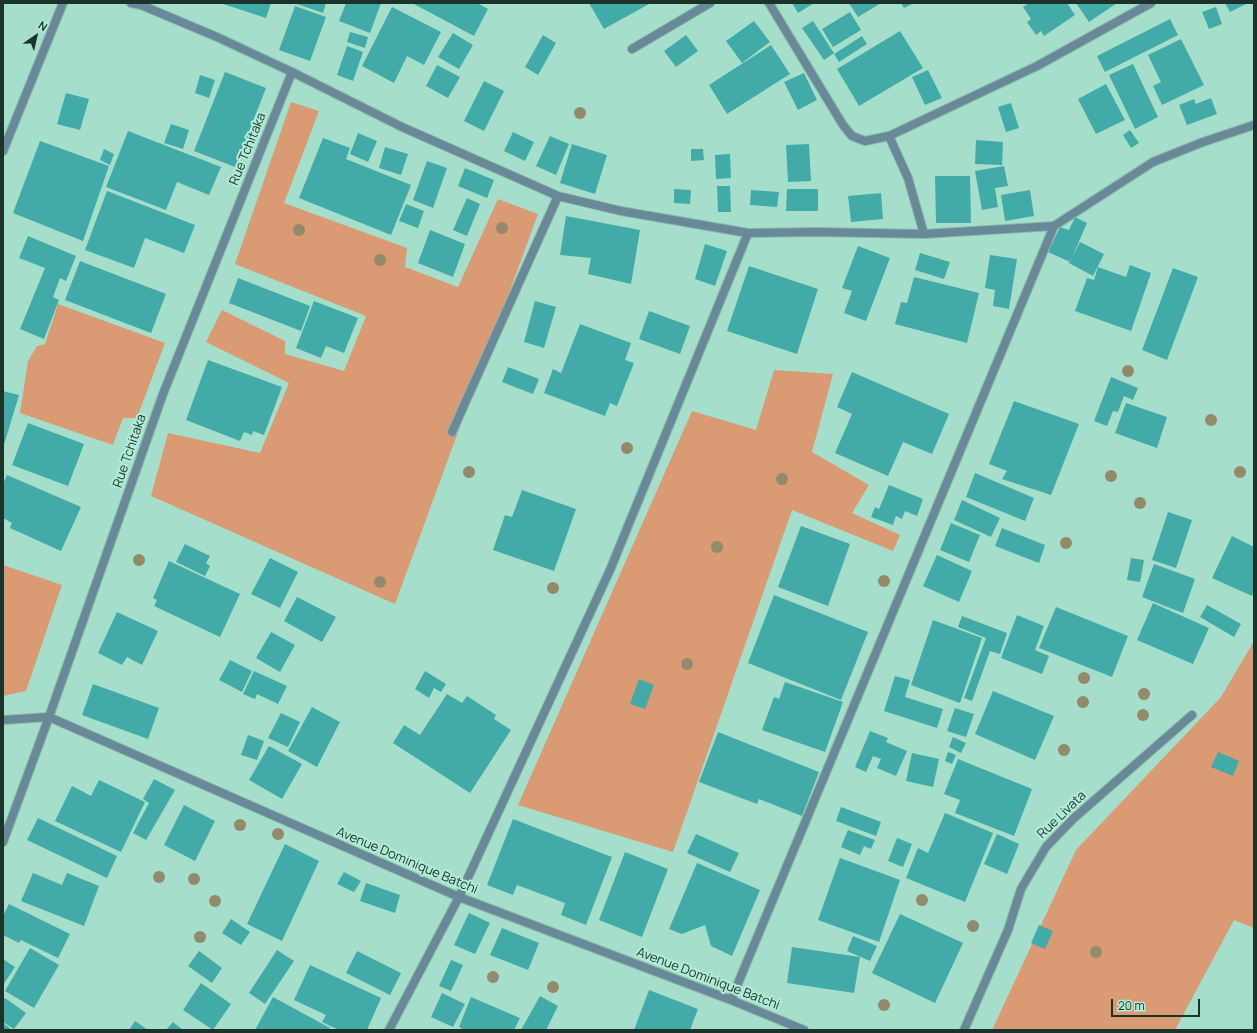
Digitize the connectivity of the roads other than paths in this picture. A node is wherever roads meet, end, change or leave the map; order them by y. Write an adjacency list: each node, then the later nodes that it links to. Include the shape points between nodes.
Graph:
1 (63, 3): 10 (street)
2 (131, 3): 7 (street, via 216,37)
3 (710, 3): 6 (street)
4 (769, 3): 9 (street, via 852,136 865,141)
5 (1151, 3): 9 (street, via 1037,66)
6 (632, 49)
7 (292, 72): 11 (street, via 402,127); 17 (street, Rue Tchitaka, via 163,394)
8 (1254, 125): 12 (street, via 1153,162)
9 (889, 136): 14 (street, via 908,178)
10 (3, 151)
11 (558, 196): 13 (street, via 621,211); 15 (street)
12 (1054, 226): 14 (street); 21 (street)
13 (748, 233): 14 (street); 20 (street, via 610,570)
14 (924, 234)
15 (452, 432)
16 (1192, 715): 24 (street, Rue Livata, via 1046,847 1021,889 1008,930)
17 (49, 717): 18 (street, Avenue Dominique Batchi); 19 (street, Rue Tchitaka); 20 (street, Avenue Dominique Batchi)
18 (3, 720)
19 (3, 842)
20 (459, 897): 21 (street, Avenue Dominique Batchi); 22 (street)
21 (731, 1000): 23 (street, Avenue Dominique Batchi)
22 (389, 1030)
23 (804, 1030)
24 (964, 1030)

